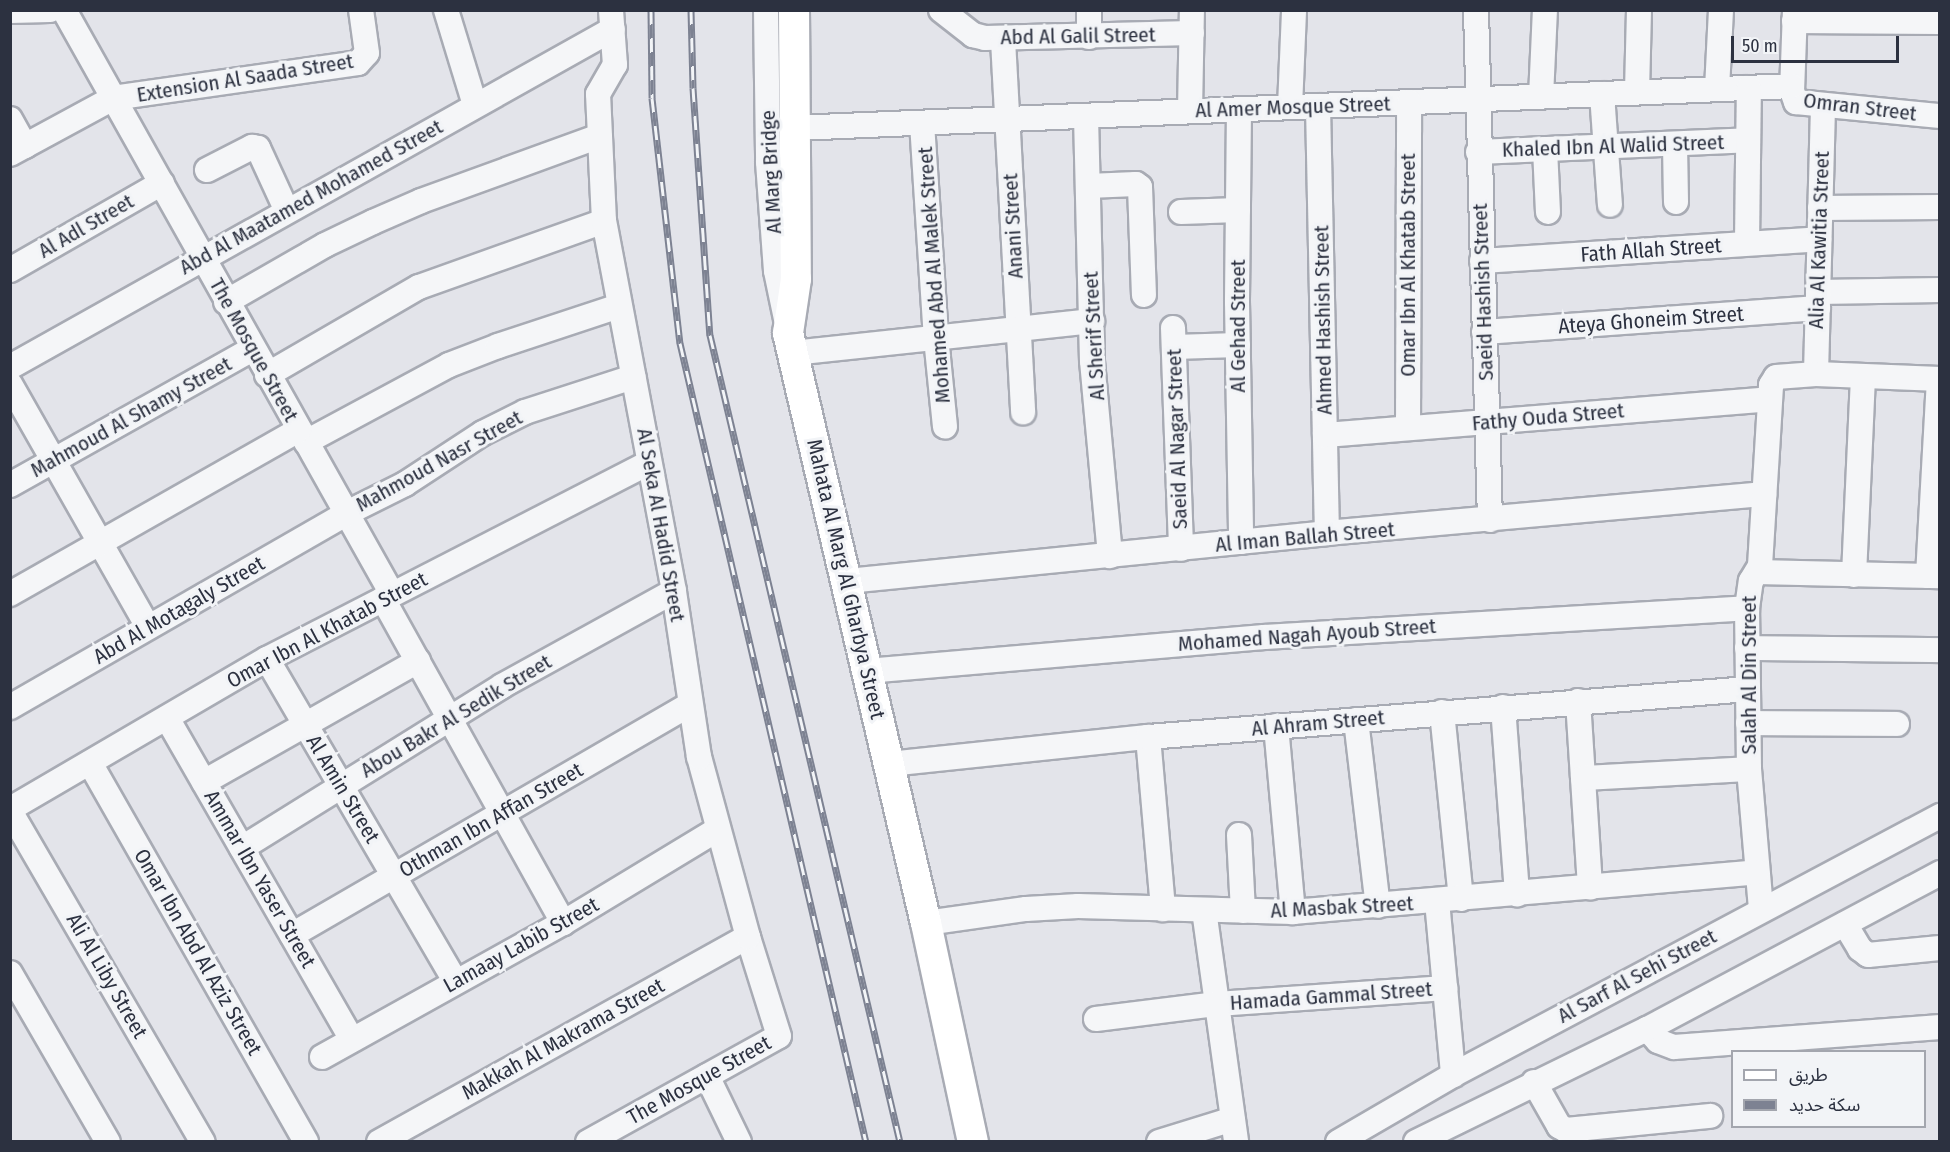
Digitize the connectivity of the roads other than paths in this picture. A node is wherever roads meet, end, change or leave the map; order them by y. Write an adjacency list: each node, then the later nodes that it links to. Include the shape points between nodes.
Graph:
1 (50, 10): 14 (street)
2 (64, 10): 28 (street, The Mosque Street)
3 (360, 10): 28 (street, Extension Al Saada Street, via 367,53 358,63)
4 (446, 10): 31 (street)
5 (766, 10): 76 (street, Al Marg Bridge, via 768,162 776,271)
6 (794, 10): 42 (main road, Mahata Al Marg Al Gharbya Street)
7 (941, 10): 17 (street, Abd Al Galil Street)
8 (1089, 10): 20 (street)
9 (1294, 10): 34 (street)
10 (1476, 10): 29 (street, Saeid Hashish Street)
11 (1545, 10): 27 (street)
12 (1639, 10): 25 (street)
13 (1720, 10): 24 (street)
14 (10, 11)
15 (1794, 16): 19 (street); 22 (street)
16 (612, 20): 31 (street, Abd Al Maatamed Mohamed Street); 43 (street, Al Seka Al Hadid Street, via 615,65 598,94)
17 (965, 20): 21 (street, Abd Al Galil Street, via 985,38)
18 (1192, 22): 20 (street, Abd Al Galil Street); 36 (street)
19 (1940, 22)
20 (1089, 37): 21 (street, Abd Al Galil Street)
21 (1003, 40): 40 (street, Anani Street)
22 (1792, 86): 23 (street, Al Amer Mosque Street); 33 (street, Omran Street, via 1796,102)
23 (1749, 88): 24 (street, Al Amer Mosque Street); 44 (street)
24 (1717, 89): 25 (street, Al Amer Mosque Street)
25 (1637, 93): 26 (street, Al Amer Mosque Street)
26 (1602, 94): 27 (street, Al Amer Mosque Street); 46 (street)
27 (1541, 97): 29 (street, Al Amer Mosque Street)
28 (113, 98): 48 (street); 51 (street, The Mosque Street)
29 (1477, 99): 30 (street, Al Amer Mosque Street); 49 (street, Saeid Hashish Street)
30 (1409, 102): 32 (street, Al Amer Mosque Street); 90 (street, Omar Ibn Al Khatab Street)
31 (475, 105): 58 (street, Abd Al Maatamed Mohamed Street)
32 (1318, 106): 34 (street, Al Amer Mosque Street); 91 (street, Ahmed Hashish Street)
33 (1823, 106): 38 (street, Omran Street); 56 (street, Alia Al Kawitia Street)
34 (1290, 107): 35 (street, Al Amer Mosque Street)
35 (1239, 109): 36 (street, Al Amer Mosque Street); 57 (street, Al Gehad Street)
36 (1190, 111): 37 (street, Al Amer Mosque Street)
37 (1086, 116): 40 (street, Al Amer Mosque Street); 52 (street, Al Sherif Street)
38 (1940, 116)
39 (10, 119): 48 (street)
40 (1008, 119): 41 (street, Al Amer Mosque Street); 73 (street, Anani Street)
41 (922, 123): 42 (street, Al Amer Mosque Street); 75 (street, Mohamed Abd Al Malek Street)
42 (795, 128): 76 (main road, Mahata Al Marg Al Gharbya Street, via 796,279)
43 (600, 136): 61 (street, Al Seka Al Hadid Street); 70 (street, via 373,222)
44 (1748, 140): 45 (street, Khaled Ibn Al Walid Street); 63 (street)
45 (1675, 144): 46 (street, Khaled Ibn Al Walid Street); 53 (street)
46 (1606, 147): 47 (street, Khaled Ibn Al Walid Street); 54 (street)
47 (1545, 149): 49 (street, Khaled Ibn Al Walid Street); 60 (street)
48 (18, 150)
49 (1478, 152): 65 (street, Saeid Hashish Street)
50 (207, 170): 58 (street, via 252,147 258,148)
51 (162, 183): 64 (street, The Mosque Street); 66 (street, Al Adl Street)
52 (1088, 186): 68 (street, via 1140,187); 72 (street, Al Sherif Street)
53 (1676, 202)
54 (1610, 205)
55 (1940, 207): 56 (street)
56 (1820, 208): 62 (street, Alia Al Kawitia Street)
57 (1238, 210): 59 (street); 77 (street, Al Gehad Street)
58 (287, 211): 64 (street, Abd Al Maatamed Mohamed Street)
59 (1181, 212)
60 (1548, 212)
61 (604, 221): 71 (street, Al Seka Al Hadid Street); 81 (street, via 419,287)
62 (1819, 239): 63 (street, Fath Allah Street); 69 (street, Alia Al Kawitia Street)
63 (1747, 243): 65 (street, Fath Allah Street)
64 (203, 258): 70 (street, The Mosque Street); 79 (street, Abd Al Maatamed Mohamed Street)
65 (1482, 261): 74 (street, Saeid Hashish Street)
66 (10, 270)
67 (1940, 290): 69 (street, Ateya Ghoneim Street)
68 (1144, 295)
69 (1818, 300): 74 (street, Ateya Ghoneim Street); 80 (street, Alia Al Kawitia Street)
70 (226, 302): 78 (street, The Mosque Street)
71 (619, 306): 83 (street, Al Seka Al Hadid Street); 92 (street, via 449,365)
72 (1092, 321): 73 (street); 103 (street, Al Sherif Street, via 1092,361)
73 (1019, 329): 75 (street); 87 (street, Anani Street)
74 (1484, 332): 88 (street, Saeid Hashish Street)
75 (936, 338): 76 (street); 89 (street, Mohamed Abd Al Malek Street)
76 (791, 343): 107 (main road, Mahata Al Marg Al Gharbya Street)
77 (1238, 345): 100 (street, Al Gehad Street); 102 (street, Saeid Al Nagar Street, via 1174,338)
78 (252, 349): 81 (street, The Mosque Street); 93 (street, Mahmoud Al Shamy Street)
79 (10, 367)
80 (1816, 374): 82 (street); 86 (street, Salah Al Din Street, via 1776,377)
81 (267, 375): 92 (street, The Mosque Street)
82 (1863, 376): 84 (street); 105 (street)
83 (633, 377): 94 (street, Al Seka Al Hadid Street); 97 (street, Mahmoud Nasr Street, via 525,412 483,433 405,484)
84 (1939, 379): 106 (street)
85 (10, 384): 93 (street)
86 (1770, 399): 88 (street, Fathy Ouda Street); 96 (street, Salah Al Din Street)
87 (1023, 412)
88 (1487, 422): 90 (street, Fathy Ouda Street); 98 (street, Saeid Hashish Street)
89 (945, 428)
90 (1408, 428): 91 (street, Fathy Ouda Street)
91 (1325, 435): 99 (street, Ahmed Hashish Street)
92 (303, 436): 97 (street, The Mosque Street); 101 (street)
93 (54, 460): 95 (street, Mahmoud Al Shamy Street); 101 (street)
94 (650, 463): 108 (street, Al Seka Al Hadid Street); 110 (street, Omar Ibn Al Khatab Street)
95 (10, 485)
96 (1764, 494): 98 (street, Al Iman Ballah Street); 104 (street, Salah Al Din Street)
97 (347, 513): 110 (street, The Mosque Street); 112 (street, Abd Al Motagaly Street)
98 (1490, 520): 99 (street, Al Iman Ballah Street)
99 (1327, 533): 100 (street, Al Iman Ballah Street)
100 (1241, 542): 102 (street, Al Iman Ballah Street)
101 (101, 544): 109 (street); 112 (street)
102 (1181, 549): 103 (street, Al Iman Ballah Street)
103 (1110, 556): 107 (street, Al Iman Ballah Street)
104 (1758, 572): 105 (street); 111 (street, Salah Al Din Street, via 1751,581)
105 (1854, 575): 106 (street)
106 (1934, 576)
107 (847, 581): 117 (main road, Mahata Al Marg Al Gharbya Street)
108 (674, 591): 120 (street, Al Seka Al Hadid Street); 125 (street, Abou Bakr Al Sedik Street, via 502,686)
109 (10, 594)
110 (388, 597): 115 (street, Omar Ibn Al Khatab Street); 116 (street, The Mosque Street)
111 (1747, 608): 113 (street, Salah Al Din Street); 117 (street, Mohamed Nagah Ayoub Street, via 1264,637)
112 (148, 627): 121 (street, Abd Al Motagaly Street)
113 (1747, 648): 114 (street); 118 (street, Salah Al Din Street)
114 (1940, 650)
115 (267, 659): 124 (street, Omar Ibn Al Khatab Street); 128 (street, Al Amin Street)
116 (418, 661): 125 (street, The Mosque Street); 128 (street)
117 (867, 671): 133 (main road, Mahata Al Marg Al Gharbya Street)
118 (1748, 689): 119 (street, Al Ahram Street); 127 (street, Salah Al Din Street)
119 (1578, 701): 122 (street, Al Ahram Street); 135 (street)
120 (689, 705): 139 (street, Othman Ibn Affan Street); 141 (street, Al Seka Al Hadid Street)
121 (10, 707)
122 (1503, 707): 123 (street, Al Ahram Street); 148 (street)
123 (1442, 712): 126 (street, Al Ahram Street); 149 (street)
124 (167, 718): 132 (street, Omar Ibn Al Khatab Street); 136 (street, Ammar Ibn Yaser Street)
125 (450, 720): 137 (street, Abou Bakr Al Sedik Street); 139 (street, The Mosque Street)
126 (1356, 720): 130 (street, Al Ahram Street); 151 (street)
127 (1748, 723): 129 (street); 134 (street, Salah Al Din Street)
128 (305, 724): 136 (street); 137 (street, Al Amin Street)
129 (1897, 724)
130 (1276, 726): 131 (street, Al Ahram Street); 156 (street)
131 (1148, 737): 133 (street, Al Ahram Street); 152 (street)
132 (90, 763): 138 (street, Omar Ibn Al Khatab Street); 183 (street, Omar Ibn Abd Al Aziz Street)
133 (889, 764): 158 (main road, Mahata Al Marg Al Gharbya Street)
134 (1749, 769): 135 (street); 144 (street, Salah Al Din Street)
135 (1583, 778): 147 (street)
136 (204, 782): 143 (street, Ammar Ibn Yaser Street)
137 (341, 786): 143 (street, Abou Bakr Al Sedik Street); 146 (street, Al Amin Street)
138 (10, 810): 182 (street, Ali Al Liby Street)
139 (503, 812): 146 (street, Othman Ibn Affan Street); 157 (street, The Mosque Street)
140 (1940, 816): 153 (street, Al Sarf Al Sehi Street)
141 (718, 828): 157 (street, Lamaay Labib Street); 161 (street, Al Seka Al Hadid Street)
142 (1239, 835): 155 (street)
143 (242, 848): 160 (street, Ammar Ibn Yaser Street)
144 (1757, 872): 147 (street, Al Masbak Street); 153 (street, Salah Al Din Street)
145 (1940, 873): 159 (street)
146 (394, 875): 160 (street, Othman Ibn Affan Street); 164 (street, Al Amin Street)
147 (1590, 888): 148 (street, Al Masbak Street)
148 (1517, 894): 149 (street, Al Masbak Street)
149 (1461, 899): 150 (street, Al Masbak Street)
150 (1437, 901): 151 (street, Al Masbak Street); 165 (street)
151 (1378, 906): 156 (street, Al Masbak Street)
152 (1163, 909): 154 (street, Al Masbak Street); 158 (street, Al Masbak Street, via 1026,909)
153 (1761, 909): 173 (street, Al Sarf Al Sehi Street)
154 (1204, 910): 155 (street, Al Masbak Street); 166 (street)
155 (1243, 911): 156 (street, Al Masbak Street)
156 (1293, 912)
157 (563, 923): 164 (street, Lamaay Labib Street)
158 (927, 923): 187 (main road, Mahata Al Marg Al Gharbya Street)
159 (1845, 924): 162 (street, via 1868,955); 169 (street)
160 (292, 934): 171 (street, Ammar Ibn Yaser Street)
161 (748, 937): 170 (street, Al Seka Al Hadid Street); 184 (street, Makkah Al Makrama Street)
162 (1940, 948)
163 (10, 973): 181 (street)
164 (456, 982): 171 (street, Lamaay Labib Street)
165 (1445, 988): 166 (street, Hamada Gammal Street); 173 (street)
166 (1217, 1004): 167 (street, Hamada Gammal Street); 177 (street)
167 (1096, 1019)
168 (1940, 1027): 169 (street, via 1674,1047 1658,1041)
169 (1647, 1029): 175 (street)
170 (779, 1036): 174 (street, The Mosque Street)
171 (352, 1040): 172 (street, Lamaay Labib Street)
172 (322, 1057)
173 (1453, 1075): 178 (street, Al Sarf Al Sehi Street)
174 (707, 1076): 180 (street, The Mosque Street); 186 (street)
175 (1534, 1082): 176 (street, via 1559,1126 1566,1130); 179 (street)
176 (1710, 1116)
177 (1234, 1130): 188 (street)
178 (1377, 1130): 189 (street, Al Sarf Al Sehi Street)
179 (1456, 1131): 190 (street)
180 (628, 1132): 185 (street, The Mosque Street)
181 (108, 1142)
182 (203, 1142)
183 (306, 1142)
184 (379, 1142)
185 (588, 1142)
186 (739, 1142)
187 (973, 1142)
188 (1159, 1142)
189 (1338, 1142)
190 (1416, 1142)

